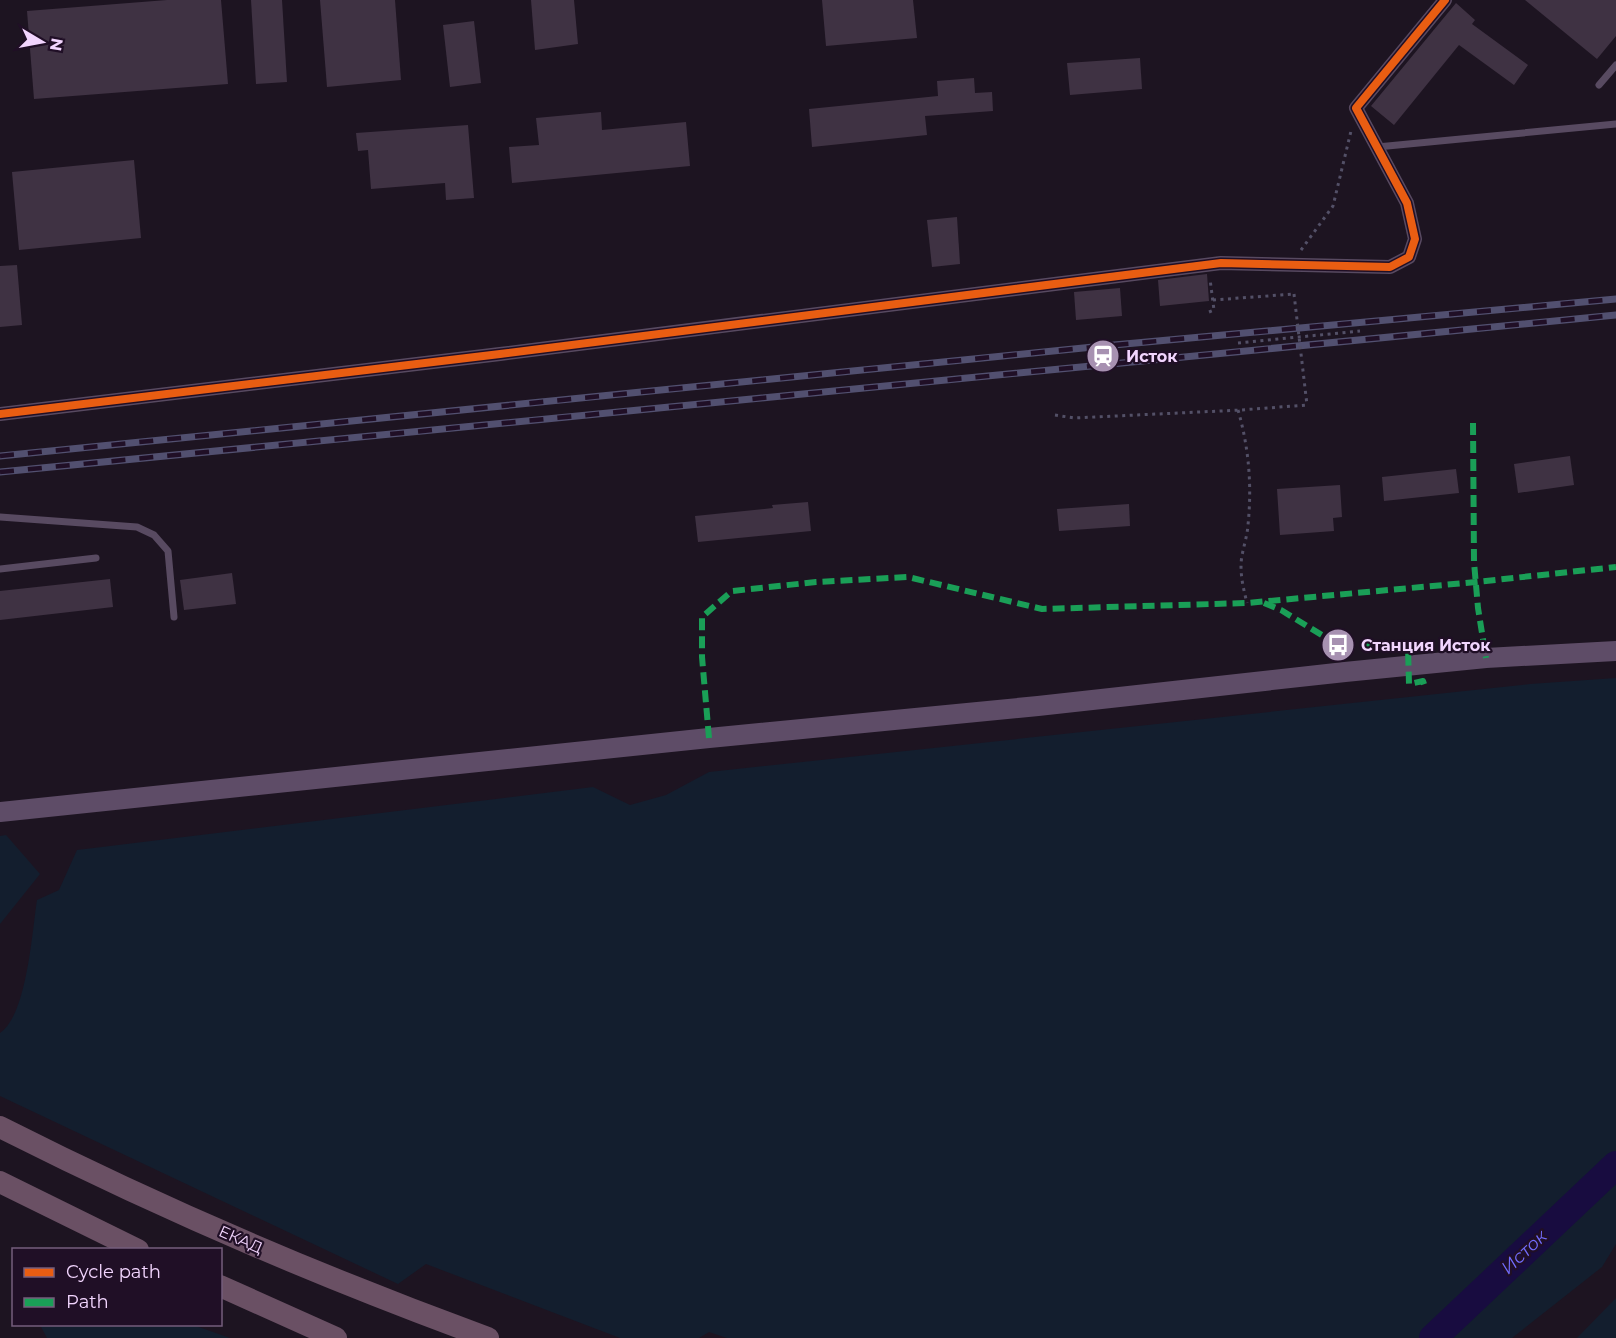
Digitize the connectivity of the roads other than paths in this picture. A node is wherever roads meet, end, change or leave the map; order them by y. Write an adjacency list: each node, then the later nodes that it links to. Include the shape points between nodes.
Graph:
1 (1445, 0): 5 (street, via 1356,108)
2 (1616, 65): 3 (lane)
3 (1599, 85)
4 (1616, 124): 5 (lane)
5 (1377, 147): 6 (street, via 1407,203 1416,239 1409,257 1390,267 1209,265)
6 (0, 414)
7 (0, 517): 10 (lane, via 126,525 154,534 168,551)
8 (96, 558): 9 (lane)
9 (0, 569)
10 (174, 617)
11 (1616, 651): 12 (main road, via 1486,658 1322,674)
12 (0, 812)
13 (0, 1127): 18 (highway, ЕКАД, via 239,1239)
14 (0, 1182): 15 (highway)
15 (134, 1248)
16 (222, 1287): 17 (highway)
17 (336, 1338)
18 (488, 1338)

